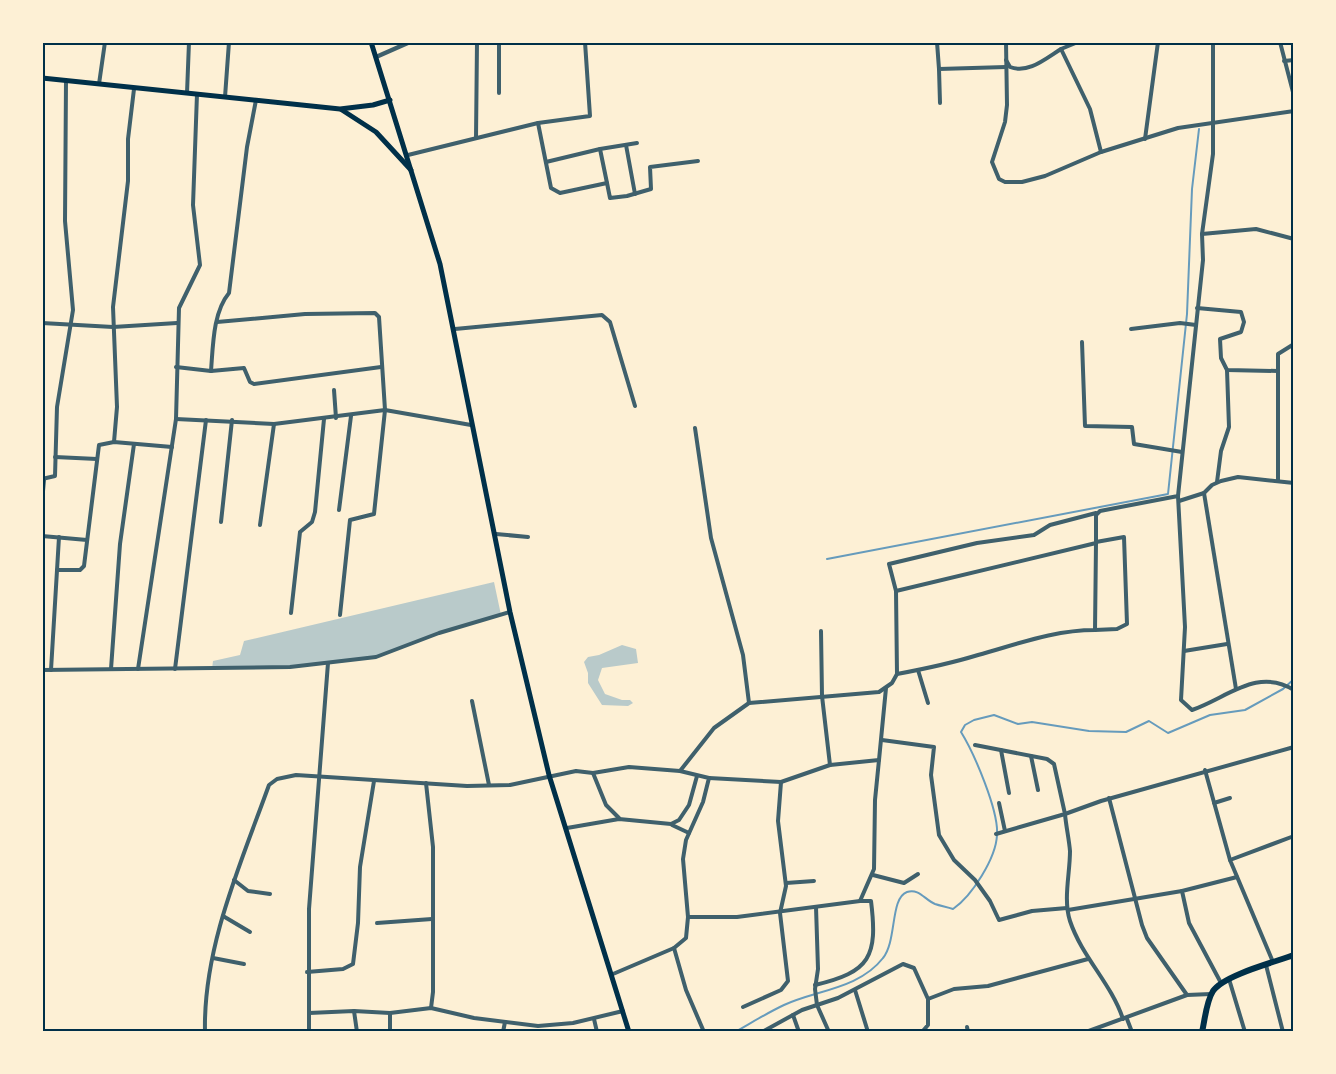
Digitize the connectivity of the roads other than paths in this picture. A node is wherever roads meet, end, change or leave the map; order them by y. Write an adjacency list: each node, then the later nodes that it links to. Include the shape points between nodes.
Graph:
1 (105, 42): 24 (street)
2 (189, 42): 26 (street)
3 (230, 42): 30 (street)
4 (371, 42): 16 (main road)
5 (410, 42): 16 (street)
6 (477, 42): 38 (street)
7 (499, 42): 28 (street)
8 (585, 42): 37 (street, via 590,116)
9 (937, 42): 21 (street)
10 (1006, 42): 17 (street)
11 (1078, 42): 15 (street)
12 (1158, 42): 39 (street)
13 (1213, 42): 36 (street)
14 (1280, 42): 19 (street)
15 (1061, 49): 17 (street, via 1038,64 1019,70 1010,67); 43 (street, via 1090,109)
16 (376, 57): 32 (main road)
17 (1005, 59): 20 (street)
18 (1294, 60): 19 (street)
19 (1284, 61): 29 (street)
20 (1005, 67): 21 (street); 43 (street, via 1005,122 992,162 999,178 1022,182)
21 (939, 69): 33 (street)
22 (42, 78): 23 (main road)
23 (66, 81): 24 (main road); 57 (street, via 64,221 73,298)
24 (99, 84): 25 (main road)
25 (134, 89): 26 (main road); 58 (street)
26 (187, 93): 27 (main road)
27 (197, 93): 30 (main road); 55 (street, via 193,205 200,265 182,298)
28 (499, 93)
29 (1294, 96)
30 (225, 97): 31 (main road)
31 (255, 100): 34 (main road); 54 (street, via 229,293 222,300)
32 (390, 100): 34 (main road); 44 (main road)
33 (940, 103)
34 (340, 109): 47 (main road, via 376,132)
35 (1294, 111): 36 (street)
36 (1213, 122): 39 (street); 50 (street, via 1211,174)
37 (538, 123): 38 (street); 46 (street)
38 (476, 138): 44 (street)
39 (1145, 139): 43 (street)
40 (637, 143): 41 (street)
41 (626, 145): 42 (street); 49 (street)
42 (600, 149): 46 (street); 48 (street)
43 (1101, 152)
44 (408, 155): 47 (main road)
45 (698, 161): 49 (street, via 650,167 651,189)
46 (546, 162): 48 (street, via 555,192)
47 (414, 174): 59 (main road)
48 (607, 183): 49 (street, via 610,198)
49 (636, 194)
50 (1202, 234): 51 (street, via 1256,229); 52 (street)
51 (1294, 239)
52 (1197, 308): 56 (street); 65 (street, via 1241,312 1241,332 1220,339 1221,358)
53 (42, 322): 57 (street)
54 (217, 322): 64 (street, via 305,314 375,314 379,317); 66 (street)
55 (177, 323): 58 (street); 63 (street)
56 (1193, 325): 60 (street); 83 (street)
57 (71, 326): 58 (street); 84 (street, via 57,407)
58 (112, 327): 80 (street, via 117,407)
59 (455, 329): 69 (street, via 602,315 610,322); 78 (main road)
60 (1131, 329)
61 (1082, 342): 83 (street, via 1085,426 1132,427 1134,444)
62 (1294, 344): 67 (street, via 1278,354)
63 (176, 367): 66 (street); 73 (street)
64 (381, 367): 66 (street, via 254,384 244,368); 70 (street)
65 (1227, 370): 67 (street); 88 (street, via 1230,427)
66 (211, 371)
67 (1278, 371): 87 (street)
68 (334, 390): 72 (street)
69 (635, 406)
70 (385, 410): 71 (street); 78 (street); 108 (street, via 375,514 350,520)
71 (351, 416): 72 (street); 94 (street)
72 (336, 418): 74 (street)
73 (176, 419): 75 (street); 82 (street)
74 (324, 419): 77 (street); 107 (street, via 315,512 312,522 300,532)
75 (206, 420): 76 (street); 116 (street)
76 (232, 420): 77 (street); 96 (street)
77 (274, 424): 97 (street)
78 (471, 425): 98 (main road)
79 (695, 428): 126 (street, via 711,538 742,653)
80 (114, 442): 81 (street); 85 (street, via 99,445)
81 (134, 444): 82 (street); 114 (street, via 120,544)
82 (172, 447): 115 (street)
83 (1180, 451): 91 (street)
84 (55, 457): 85 (street); 86 (street, via 55,476)
85 (97, 459): 102 (street)
86 (43, 479): 93 (street)
87 (1278, 480): 88 (street, via 1238,477); 89 (street)
88 (1216, 483): 90 (street)
89 (1294, 483)
90 (1204, 493): 92 (street); 111 (street)
91 (1178, 495): 92 (street); 95 (street)
92 (1178, 501): 112 (street)
93 (42, 502)
94 (339, 510)
95 (1096, 513): 103 (street); 105 (street, via 1050,525 1034,535 977,543 889,564)
96 (221, 522)
97 (260, 525)
98 (496, 534): 101 (street); 106 (main road)
99 (42, 536): 100 (street)
100 (59, 537): 102 (street); 104 (street)
101 (528, 537)
102 (87, 540): 104 (street, via 83,568)
103 (1096, 542): 105 (street); 109 (street); 109 (street, via 1124,537 1126,624 1121,629)
104 (57, 570): 118 (street)
105 (896, 591): 120 (street)
106 (510, 612): 113 (street, via 376,657); 138 (main road)
107 (291, 613)
108 (340, 615)
109 (1095, 630): 119 (street, via 1026,639)
110 (821, 631): 124 (street)
111 (1227, 644): 112 (street); 122 (street)
112 (1184, 651): 122 (street, via 1181,700 1186,707 1201,707)
113 (328, 663): 116 (street); 140 (street)
114 (111, 669): 115 (street); 118 (street)
115 (138, 669): 116 (street)
116 (175, 669)
117 (42, 670): 118 (street)
118 (51, 670)
119 (918, 670): 120 (street); 127 (street)
120 (897, 674): 121 (street)
121 (886, 688): 124 (street, via 879,692); 128 (street)
122 (1236, 689): 123 (street, via 1262,680)
123 (1293, 689)
124 (822, 696): 126 (street); 134 (street)
125 (472, 701): 145 (street)
126 (749, 703): 136 (street, via 714,728)
127 (928, 703)
128 (882, 740): 133 (street); 172 (street, via 933,747 931,775 944,845 975,880 999,920 1032,911)
129 (975, 746): 131 (street)
130 (1294, 747): 135 (street)
131 (1002, 750): 132 (street); 147 (street)
132 (1031, 756): 146 (street); 152 (street, via 1054,764)
133 (879, 760): 134 (street); 162 (street)
134 (830, 765): 143 (street)
135 (1205, 770): 148 (street); 151 (street)
136 (680, 771): 137 (street, via 629,767); 139 (street)
137 (593, 773): 138 (street); 153 (street, via 606,805)
138 (549, 775): 145 (street, via 510,785); 155 (main road)
139 (697, 776): 141 (street); 154 (street, via 688,805)
140 (318, 777): 142 (street); 164 (street, via 296,776 269,784); 186 (street)
141 (709, 778): 143 (street); 157 (street)
142 (374, 781): 144 (street); 186 (street, via 360,867 353,964 344,969)
143 (781, 782): 166 (street, via 778,821)
144 (426, 783): 145 (street); 176 (street, via 433,847)
145 (489, 785)
146 (1038, 790)
147 (1009, 793)
148 (1109, 798): 152 (street); 169 (street)
149 (1230, 798): 151 (street)
150 (999, 803): 156 (street)
151 (1214, 803): 160 (street)
152 (1065, 814): 156 (street); 172 (street, via 1070,849)
153 (619, 819): 154 (street); 155 (street)
154 (671, 825): 157 (street)
155 (567, 828): 187 (main road)
156 (1005, 831): 158 (street)
157 (689, 833): 175 (street, via 683,859)
158 (996, 834)
159 (1294, 836): 160 (street)
160 (1230, 860): 163 (street)
161 (918, 874): 162 (street, via 904,883)
162 (873, 875): 170 (street)
163 (1237, 877): 167 (street); 183 (street)
164 (234, 880): 168 (street, via 248,891); 174 (street)
165 (814, 881): 166 (street)
166 (786, 883): 173 (street)
167 (1182, 891): 169 (street); 189 (street, via 1190,923)
168 (270, 894)
169 (1134, 897): 172 (street); 193 (street, via 1148,938)
170 (860, 901): 171 (street); 190 (street, via 871,902 870,957 849,974)
171 (816, 907): 173 (street); 190 (street)
172 (1067, 909): 182 (street)
173 (780, 913): 175 (street); 196 (street, via 788,981 782,990)
174 (223, 916): 178 (street); 181 (street)
175 (688, 917): 179 (street, via 686,938)
176 (432, 919): 177 (street); 197 (street)
177 (377, 923)
178 (249, 932)
179 (674, 948): 187 (street); 213 (street)
180 (1294, 956): 183 (main road)
181 (213, 958): 184 (street); 206 (street)
182 (1088, 959): 194 (street, via 988,986 954,989); 204 (street, via 1112,992)
183 (1274, 963): 185 (main road)
184 (244, 964)
185 (1266, 966): 188 (main road); 223 (street)
186 (308, 972): 200 (street)
187 (613, 974): 199 (main road)
188 (1229, 980): 189 (main road); 222 (street)
189 (1221, 983): 192 (main road)
190 (815, 987): 195 (street)
191 (855, 990): 194 (street, via 893,968 909,964); 195 (street); 217 (street)
192 (1212, 993): 193 (street); 221 (main road)
193 (1187, 994): 204 (street)
194 (928, 999): 218 (street, via 928,1024)
195 (818, 1005): 202 (street); 216 (street)
196 (742, 1007)
197 (431, 1008): 201 (street); 205 (street)
198 (354, 1011): 200 (street); 201 (street); 208 (street)
199 (623, 1011): 203 (street); 212 (main road)
200 (309, 1013): 207 (street)
201 (390, 1013): 209 (street)
202 (794, 1015): 214 (street); 215 (street)
203 (594, 1018): 205 (street, via 538,1026); 211 (street)
204 (1125, 1019): 219 (street); 220 (street)
205 (505, 1022): 210 (street)
206 (205, 1032)
207 (309, 1032)
208 (357, 1032)
209 (390, 1032)
210 (503, 1032)
211 (597, 1032)
212 (629, 1032)
213 (704, 1032)
214 (762, 1032)
215 (799, 1032)
216 (829, 1032)
217 (868, 1032)
218 (922, 1032)
219 (1086, 1032)
220 (1132, 1032)
221 (1202, 1032)
222 (1245, 1032)
223 (1283, 1032)

